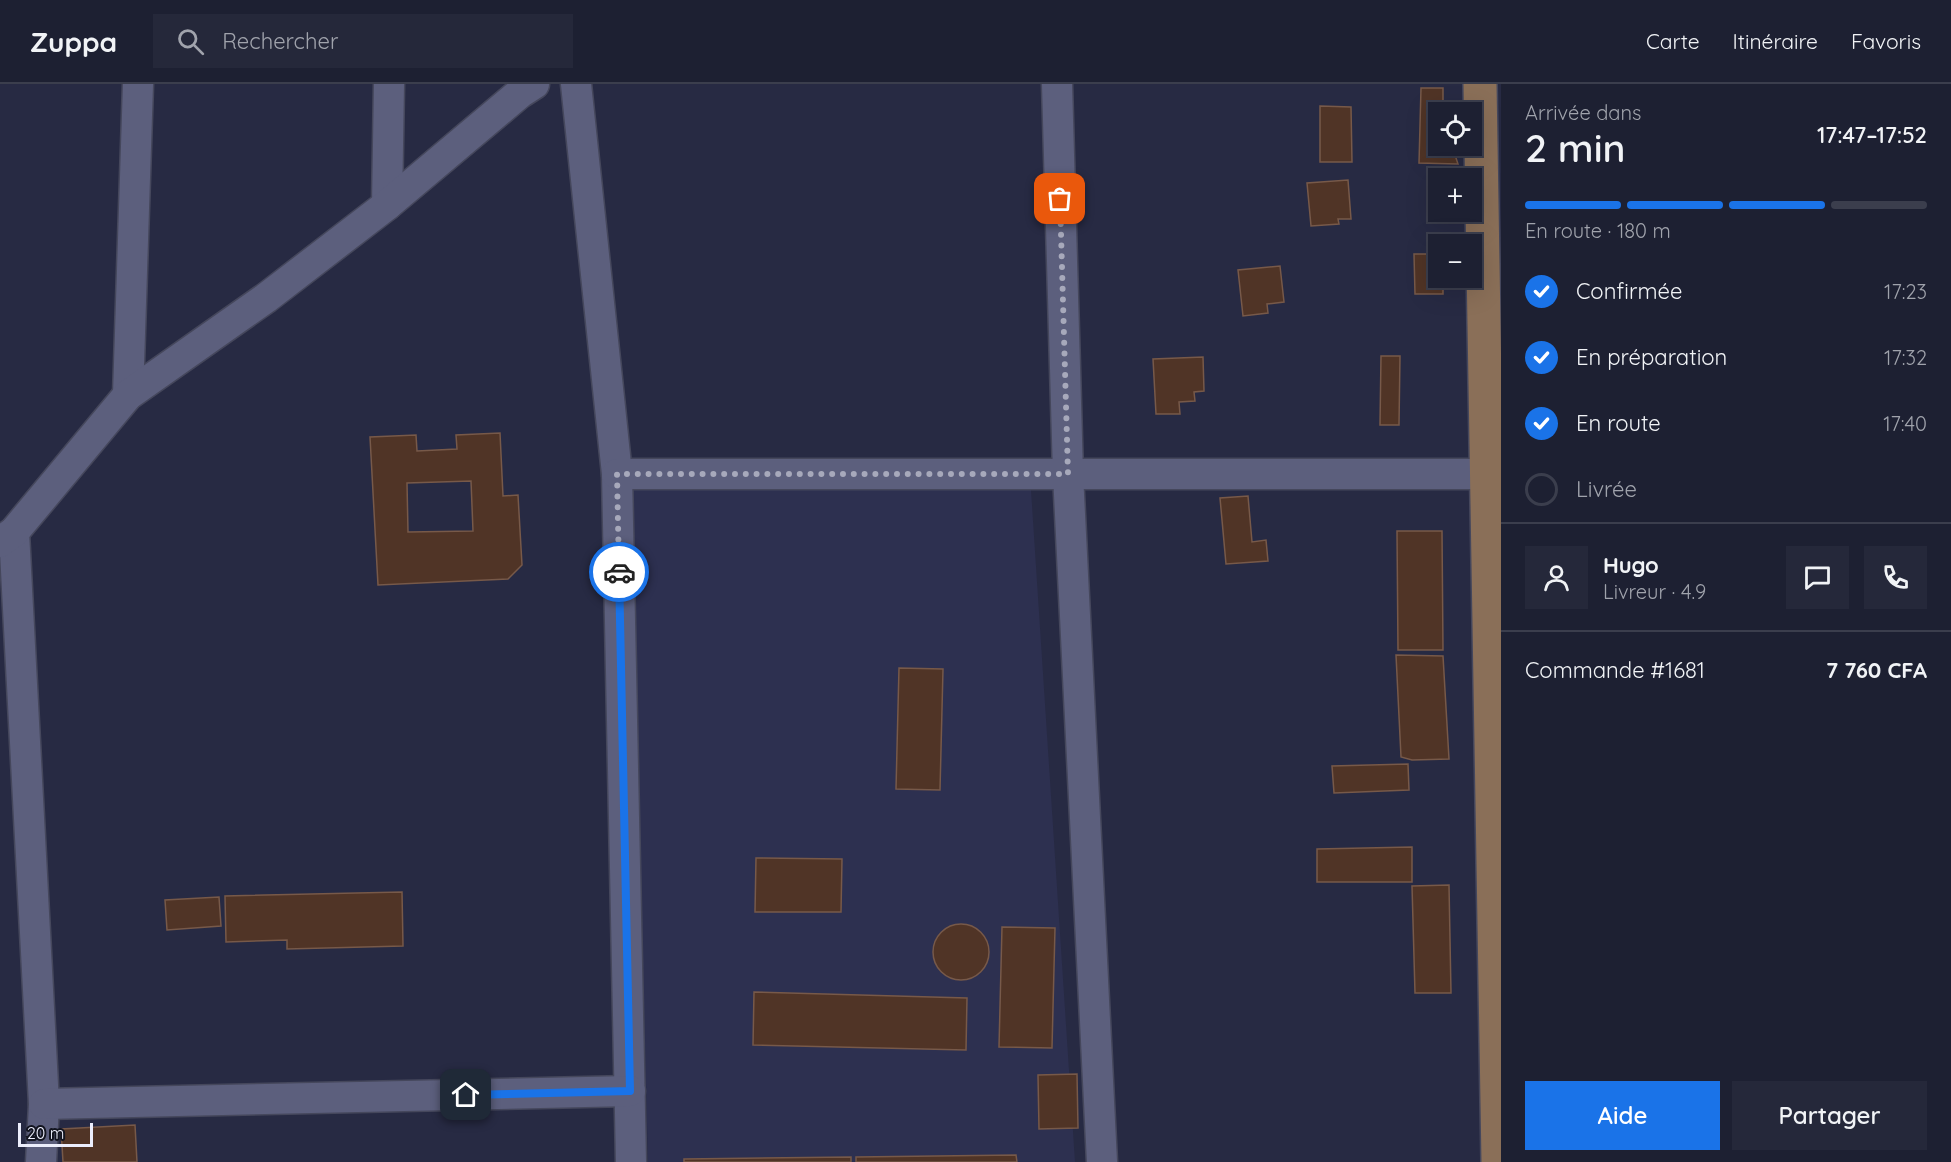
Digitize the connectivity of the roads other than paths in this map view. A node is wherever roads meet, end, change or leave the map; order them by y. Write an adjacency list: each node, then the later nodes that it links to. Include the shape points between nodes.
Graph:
1 (138, 84): 9 (street)
2 (389, 84): 7 (street)
3 (534, 84): 7 (street)
4 (576, 84): 10 (street)
5 (1057, 84): 11 (street)
6 (1480, 84): 8 (main road)
7 (387, 205): 9 (street, via 266,298)
8 (1493, 318): 12 (main road)
9 (128, 395): 13 (street)
10 (617, 474): 11 (street); 16 (street)
11 (1068, 474): 12 (street); 20 (street)
12 (1487, 474): 14 (main road)
13 (7, 537): 17 (street)
14 (1495, 605): 15 (main road)
15 (1497, 885): 21 (main road)
16 (630, 1091): 17 (street); 19 (street)
17 (44, 1104): 18 (street)
18 (41, 1162)
19 (631, 1162)
20 (1102, 1162)
21 (1498, 1162)

